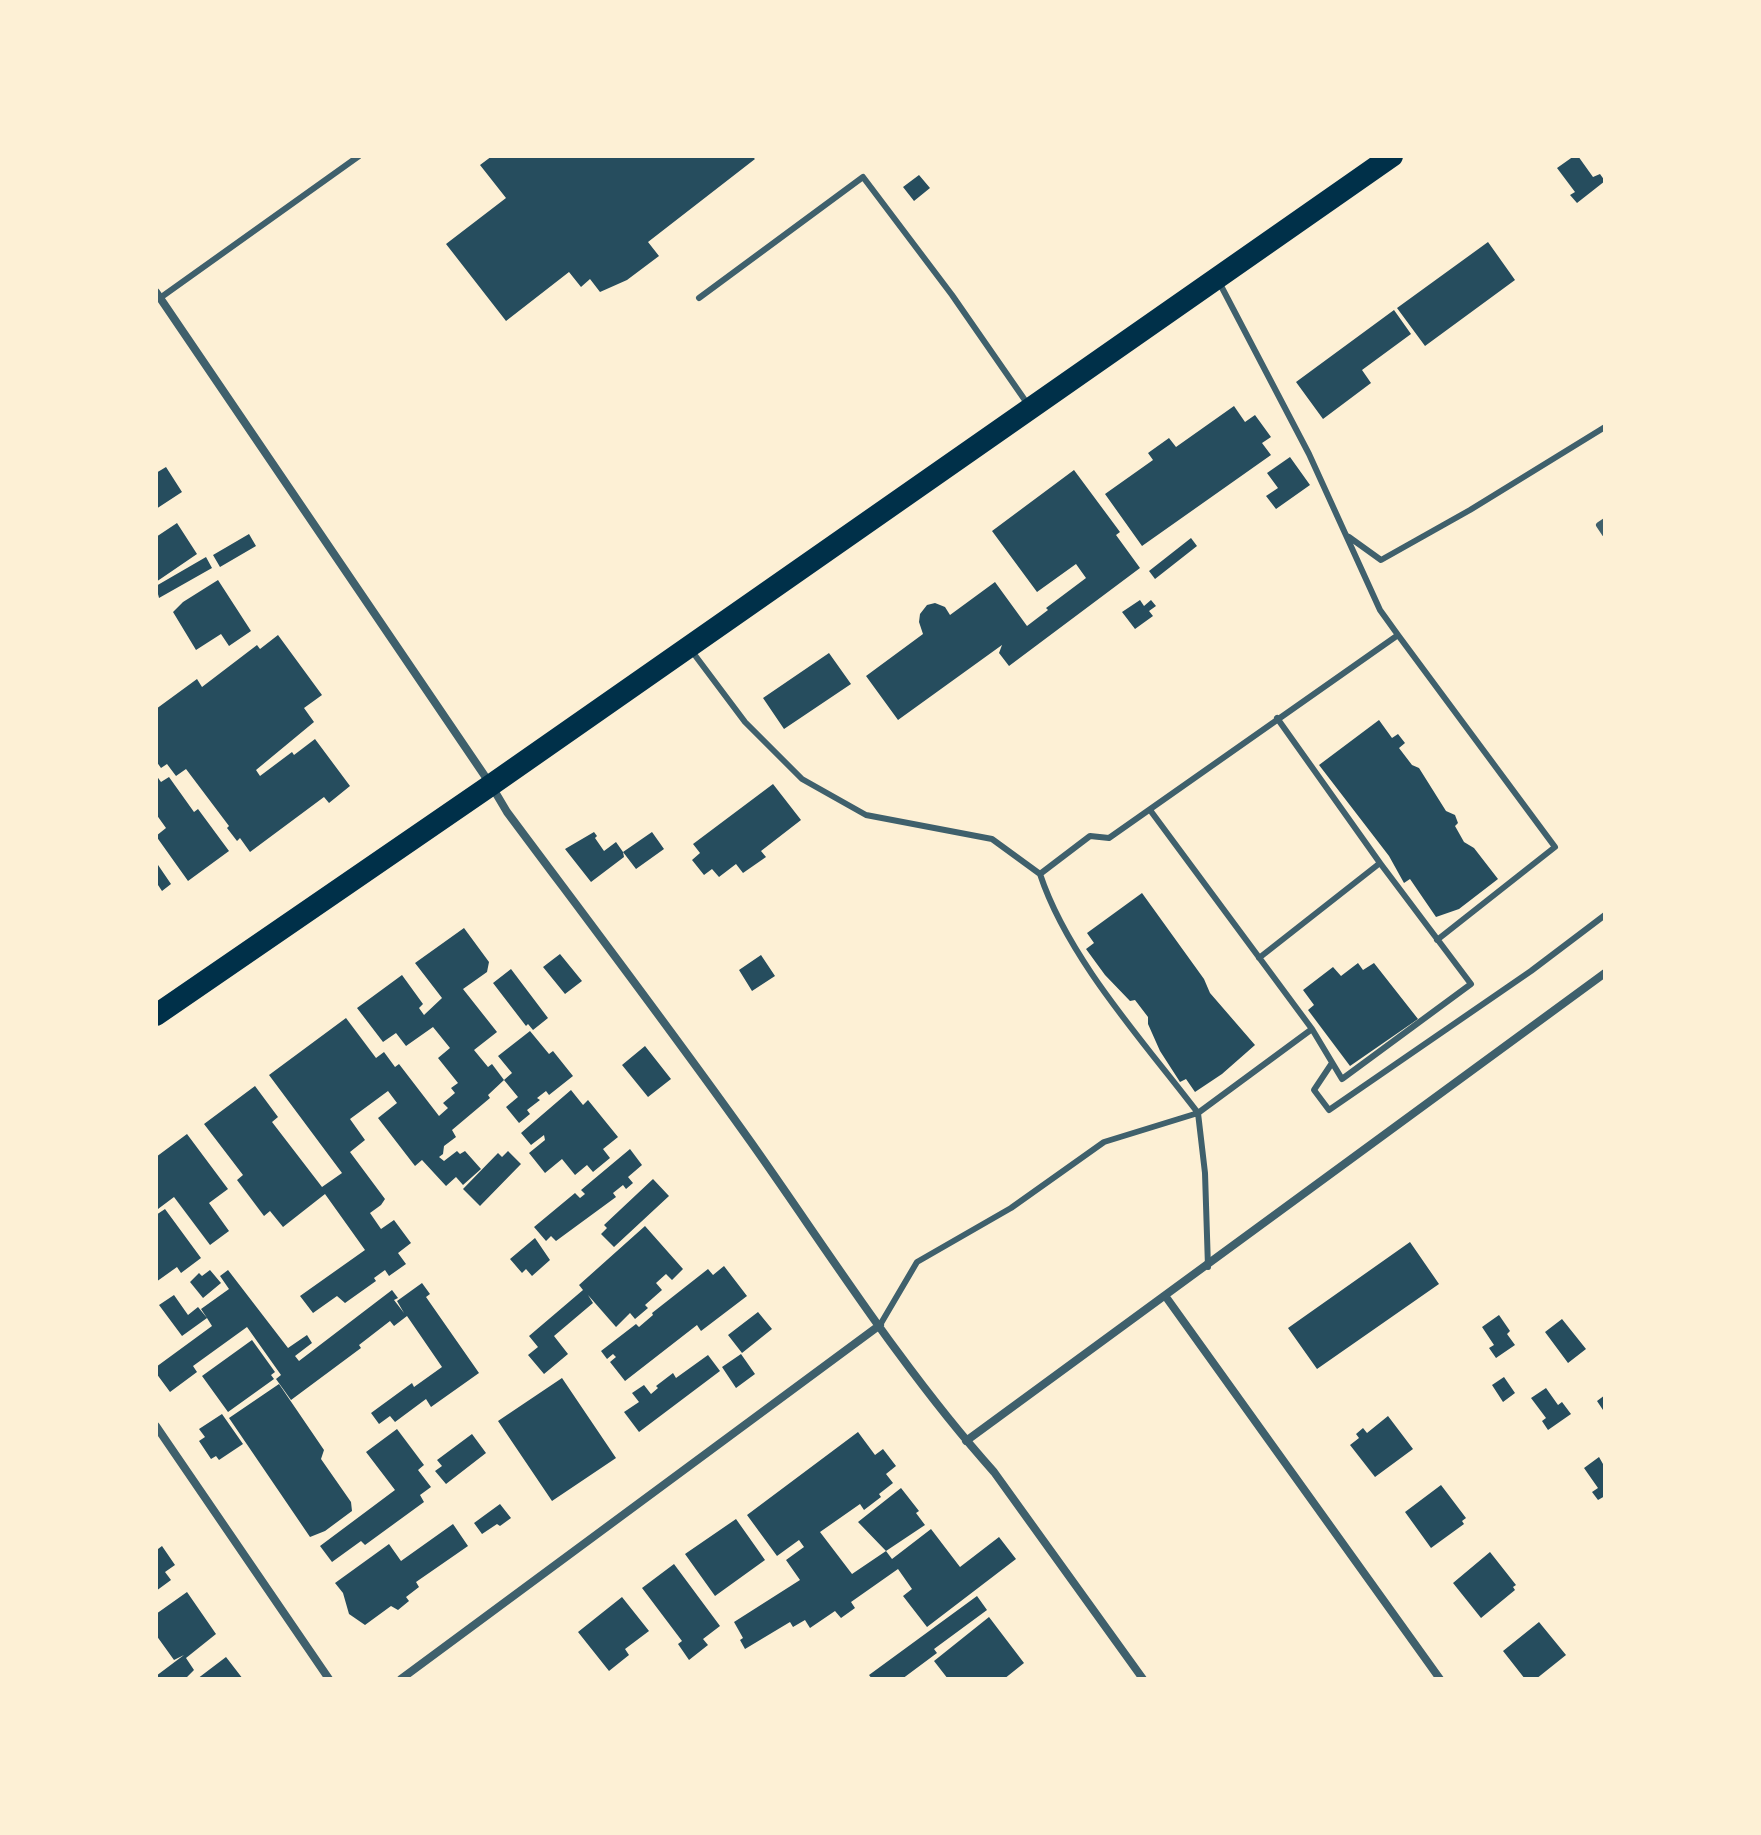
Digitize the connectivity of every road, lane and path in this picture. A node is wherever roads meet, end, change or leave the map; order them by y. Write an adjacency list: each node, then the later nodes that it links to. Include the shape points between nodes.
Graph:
1 (359, 156): 4 (lane)
2 (1392, 156): 3 (highway)
3 (1217, 279): 6 (highway); 10 (lane)
4 (158, 295): 14 (street)
5 (699, 298): 6 (lane, via 863,177)
6 (1031, 409): 12 (highway)
7 (1605, 427): 10 (lane, via 1381,560)
8 (1605, 521): 9 (lane, via 1599,525)
9 (1605, 534)
10 (1346, 535): 11 (lane, via 1380,610)
11 (1398, 635): 13 (lane); 19 (lane, via 1555,847)
12 (689, 646): 14 (highway); 17 (lane, via 745,722 802,779 866,815 992,839)
13 (1277, 718): 15 (lane); 16 (lane)
14 (491, 785): 22 (highway); 28 (street)
15 (1150, 810): 17 (lane, via 1109,838 1090,836); 20 (lane)
16 (1380, 863): 19 (lane); 20 (lane)
17 (1040, 874): 25 (lane, via 1081,959)
18 (1605, 915): 24 (lane, via 1329,1110 1314,1090)
19 (1437, 940): 24 (lane, via 1471,984 1342,1079)
20 (1259, 958): 23 (lane)
21 (1605, 973): 26 (street)
22 (156, 1015)
23 (1312, 1029): 24 (lane); 25 (lane)
24 (1332, 1063)
25 (1198, 1113): 26 (lane); 28 (lane, via 1104,1142 1011,1208 917,1262)
26 (1208, 1267): 27 (street)
27 (1166, 1297): 30 (street); 34 (street)
28 (880, 1325): 30 (street); 32 (street)
29 (156, 1426): 31 (street)
30 (966, 1441): 33 (street)
31 (329, 1679)
32 (401, 1679)
33 (1143, 1679)
34 (1440, 1679)

